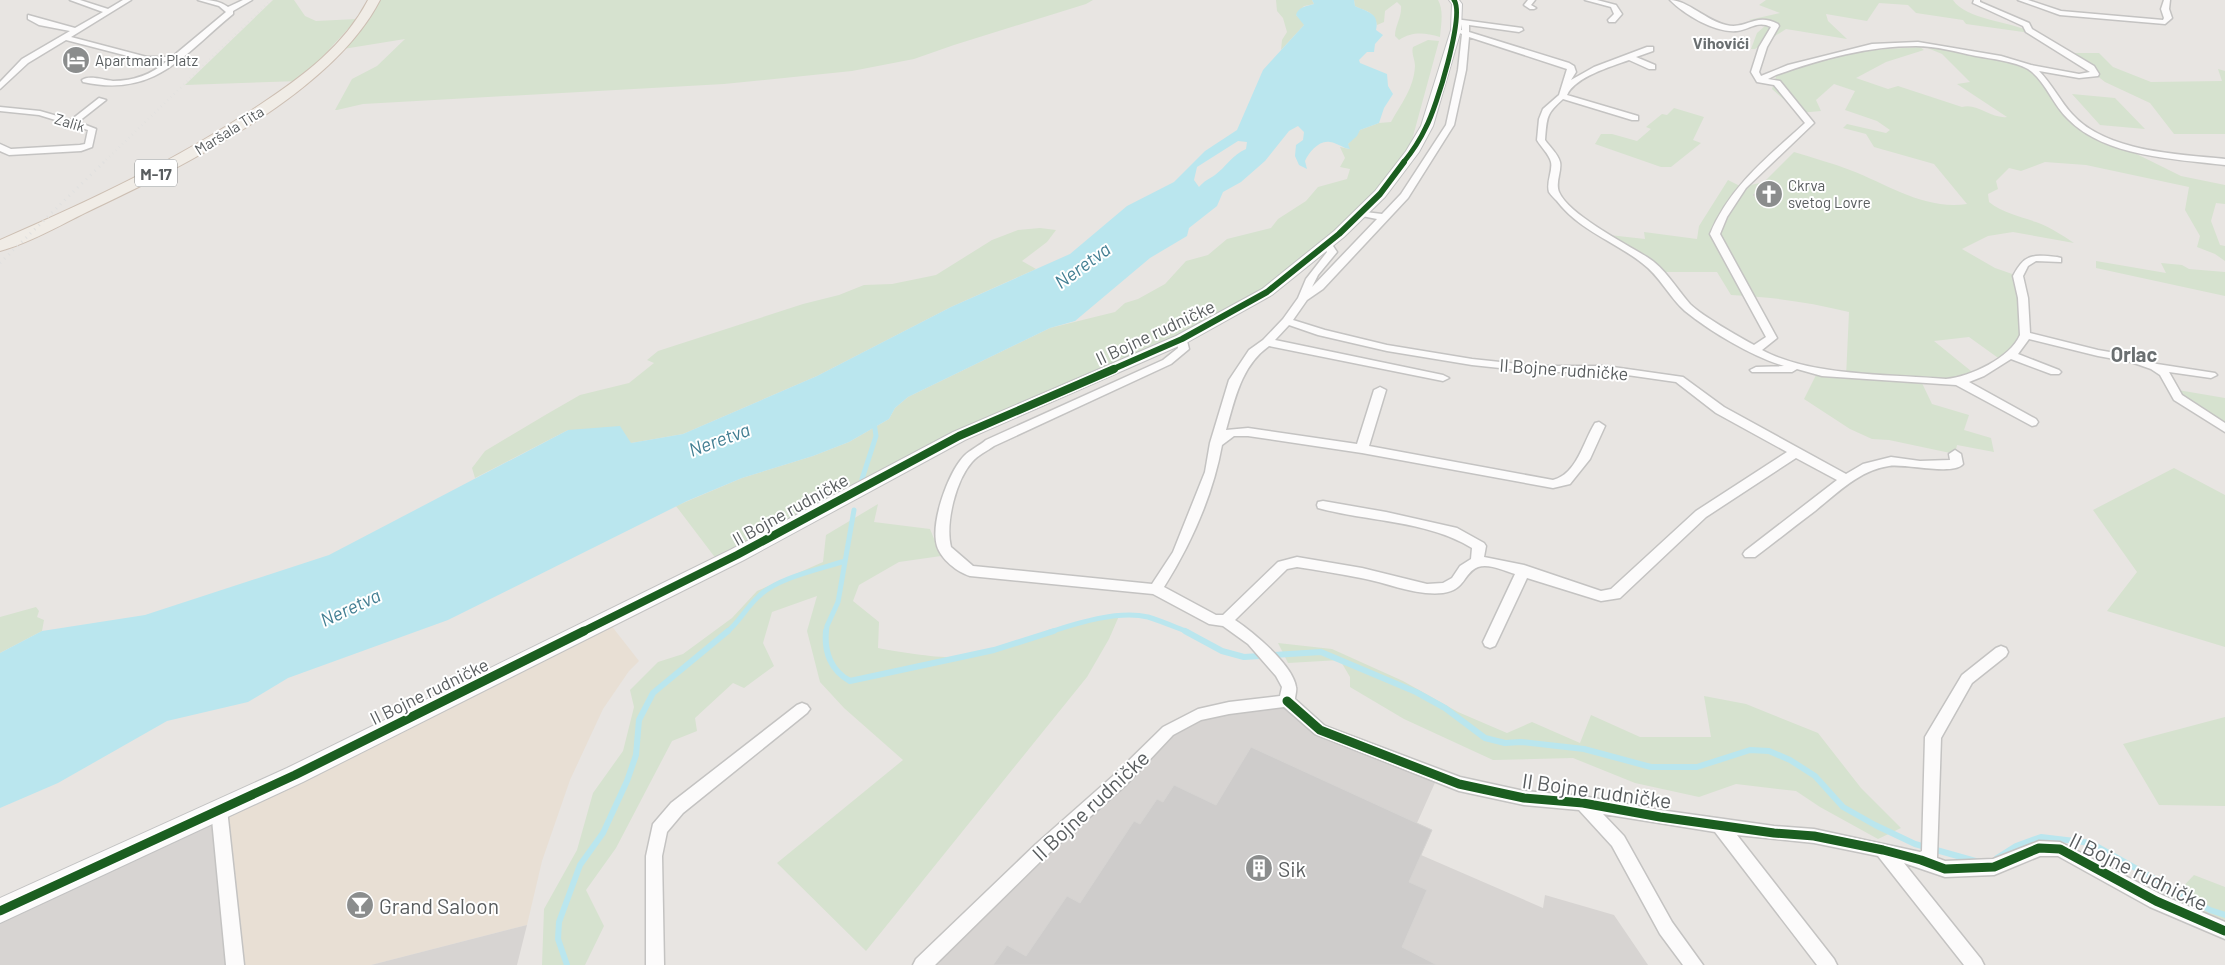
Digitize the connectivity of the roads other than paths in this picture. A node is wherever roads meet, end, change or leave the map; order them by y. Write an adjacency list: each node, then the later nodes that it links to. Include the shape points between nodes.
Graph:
1 (73, 0): 15 (street)
2 (128, 0): 15 (street)
3 (201, 0): 14 (street, via 222,5)
4 (249, 0): 14 (street)
5 (374, 0): 41 (main road, Maršala Tita / M-17, via 366,16 337,50 301,82 259,112 172,165 102,201)
6 (1454, 0): 18 (street, II Bojne rudničke)
7 (1532, 0): 13 (street, via 1527,5)
8 (1588, 0): 17 (street, via 1614,6 1618,14)
9 (1673, 0): 28 (street, via 1691,13 1724,27 1744,28 1756,21 1769,22 1774,26 1755,72)
10 (1977, 0): 26 (street, via 1976,3 1990,11 2026,25 2029,30 2091,68 2095,74 2079,76)
11 (2021, 0): 12 (street, via 2060,13 2165,22 2168,18)
12 (2167, 0)
13 (1532, 8)
14 (228, 10): 24 (street, via 230,12 225,17)
15 (107, 11): 19 (street)
16 (32, 17): 19 (street, via 58,28)
17 (1612, 20)
18 (1461, 27): 20 (street); 29 (street, via 1566,65 1572,72 1567,78); 38 (street, II Bojne rudničke, via 1427,126 1380,194); 39 (street, via 1462,70 1450,125 1405,196)
19 (74, 30): 21 (street)
20 (1518, 30)
21 (63, 37): 24 (street, via 147,59); 30 (street, via 17,67)
22 (1650, 49): 23 (street)
23 (1629, 57): 25 (street); 29 (street, via 1597,69)
24 (174, 59): 27 (street, via 156,75 130,83)
25 (1652, 67)
26 (2030, 67): 28 (street, via 1941,47 1884,45 1849,50); 37 (street, via 2068,116 2090,133 2141,151)
27 (86, 80)
28 (1760, 80): 48 (street, via 1777,83 1810,123 1749,179 1719,221 1715,234 1772,338)
29 (1567, 86): 31 (street)
30 (0, 87)
31 (1562, 96): 34 (street); 48 (street, via 1547,109 1541,140 1556,164 1554,192 1567,208 1589,225 1659,272 1688,308)
32 (102, 100): 35 (street)
33 (0, 109): 35 (street, Zalik, via 40,113)
34 (1635, 118)
35 (73, 122): 36 (street, Zalik, via 92,129 89,145 25,152 10,152)
36 (0, 147)
37 (2225, 162)
38 (1360, 213): 39 (street); 40 (street, II Bojne rudničke)
39 (1381, 221): 43 (street, via 1319,287)
40 (1328, 245): 43 (street, II Bojne rudničke, via 1332,252 1313,274); 46 (street, II Bojne rudničke, via 1267,292)
41 (0, 246)
42 (2057, 260): 45 (street, via 2034,258 2024,264 2018,276)
43 (1304, 292): 44 (street, II Bojne rudničke)
44 (1287, 321): 47 (street, II Bojne rudničke); 63 (street, II Bojne rudničke, via 1387,348 1472,362 1539,369 1606,369 1679,379 1720,410)
45 (2025, 335): 49 (street, via 2017,351); 50 (street)
46 (1182, 339): 70 (street, II Bojne rudničke, via 1184,350 1167,362 990,443 967,460 955,481 942,526 944,546 970,571); 77 (street, II Bojne rudničke, via 959,436 728,560 295,775)
47 (1267, 342): 55 (street); 61 (street, II Bojne rudničke, via 1253,352 1235,380)
48 (1754, 350): 51 (street)
49 (2011, 355): 53 (street); 56 (street, via 1982,374)
50 (2156, 366): 54 (street); 60 (street, via 2178,397)
51 (1804, 368): 52 (street); 56 (street, via 1847,375)
52 (1756, 370)
53 (2055, 372)
54 (2211, 375)
55 (1443, 378)
56 (1960, 382): 58 (street)
57 (1380, 390): 62 (street)
58 (2032, 422)
59 (1599, 426): 62 (street, via 1584,459 1566,481 1553,484)
60 (2225, 428)
61 (1216, 443): 62 (street, via 1231,432 1248,432); 70 (street, II Bojne rudničke, via 1212,472 1179,553)
62 (1362, 449)
63 (1795, 453): 65 (street, II Bojne rudničke); 69 (street, via 1701,514 1615,594 1601,596)
64 (1955, 454): 65 (street, via 1957,464 1920,465 1891,461 1867,467)
65 (1846, 480): 67 (street)
66 (1323, 505): 68 (street, via 1457,533 1479,546)
67 (1750, 554)
68 (1478, 561): 69 (street); 71 (street, via 1465,568 1457,582 1445,588 1427,589 1297,562 1283,565)
69 (1524, 570): 72 (street)
70 (1156, 589): 71 (street, II Bojne rudničke, via 1214,620)
71 (1226, 622): 74 (street, II Bojne rudničke, via 1253,640 1281,672 1289,687)
72 (1490, 642)
73 (2001, 652): 80 (street, via 1967,679 1933,737 1930,828)
74 (1287, 701): 76 (street, II Bojne rudničke, via 1320,730 1459,784 1524,798); 85 (street, II Bojne rudničke, via 1198,715 1168,731)
75 (802, 709): 84 (street, via 677,808 659,829 654,856)
76 (1583, 803): 78 (street, II Bojne rudničke); 86 (street, II Bojne rudničke, via 1618,841 1666,928)
77 (218, 809): 81 (street, II Bojne rudničke); 83 (street)
78 (1719, 825): 79 (street, II Bojne rudničke, via 1814,836); 87 (street)
79 (1883, 850): 80 (street, II Bojne rudničke); 88 (street)
80 (1925, 858): 82 (street, II Bojne rudničke, via 1945,869 1994,867 2039,848 2060,849 2148,897)
81 (0, 911)
82 (2225, 931)
83 (234, 965)
84 (655, 965)
85 (922, 965)
86 (1694, 965)
87 (1828, 965)
88 (1975, 965)

